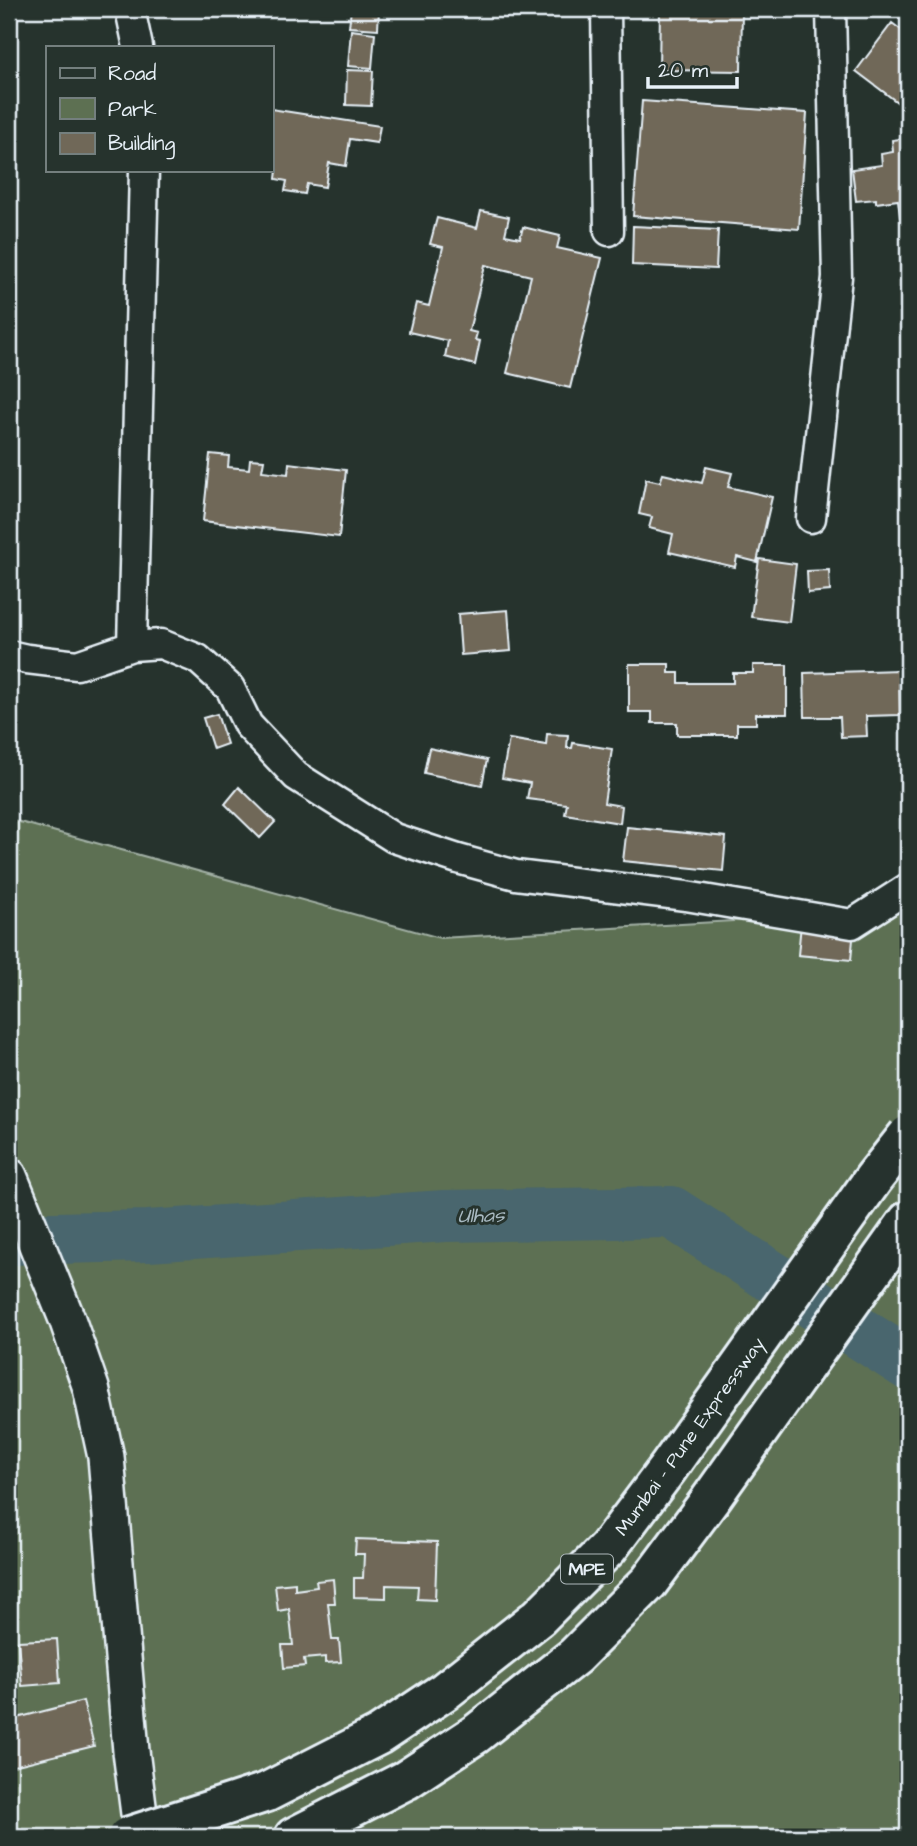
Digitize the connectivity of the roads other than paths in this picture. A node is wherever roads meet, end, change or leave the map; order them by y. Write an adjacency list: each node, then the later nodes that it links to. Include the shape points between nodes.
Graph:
1 (130, 9): 4 (street)
2 (606, 9): 6 (street)
3 (831, 9): 7 (street, via 837,277)
4 (138, 46)
5 (144, 172): 8 (street)
6 (609, 231)
7 (811, 518)
8 (132, 646): 9 (street, via 77,665); 10 (street, via 161,644 198,659 230,688 248,725 296,776 394,838 458,859 516,875 686,896 852,924)
9 (9, 655)
10 (908, 888)
11 (908, 1135): 14 (highway, Mumbai - Pune Expressway / MPE, bridge, via 616,1538 539,1617 445,1691 379,1735 267,1792)
12 (9, 1176): 15 (street, via 91,1388 106,1457)
13 (908, 1221): 16 (highway, MPE, via 649,1582 575,1657 476,1734 407,1780)
14 (127, 1837)
15 (142, 1837)
16 (294, 1837)

